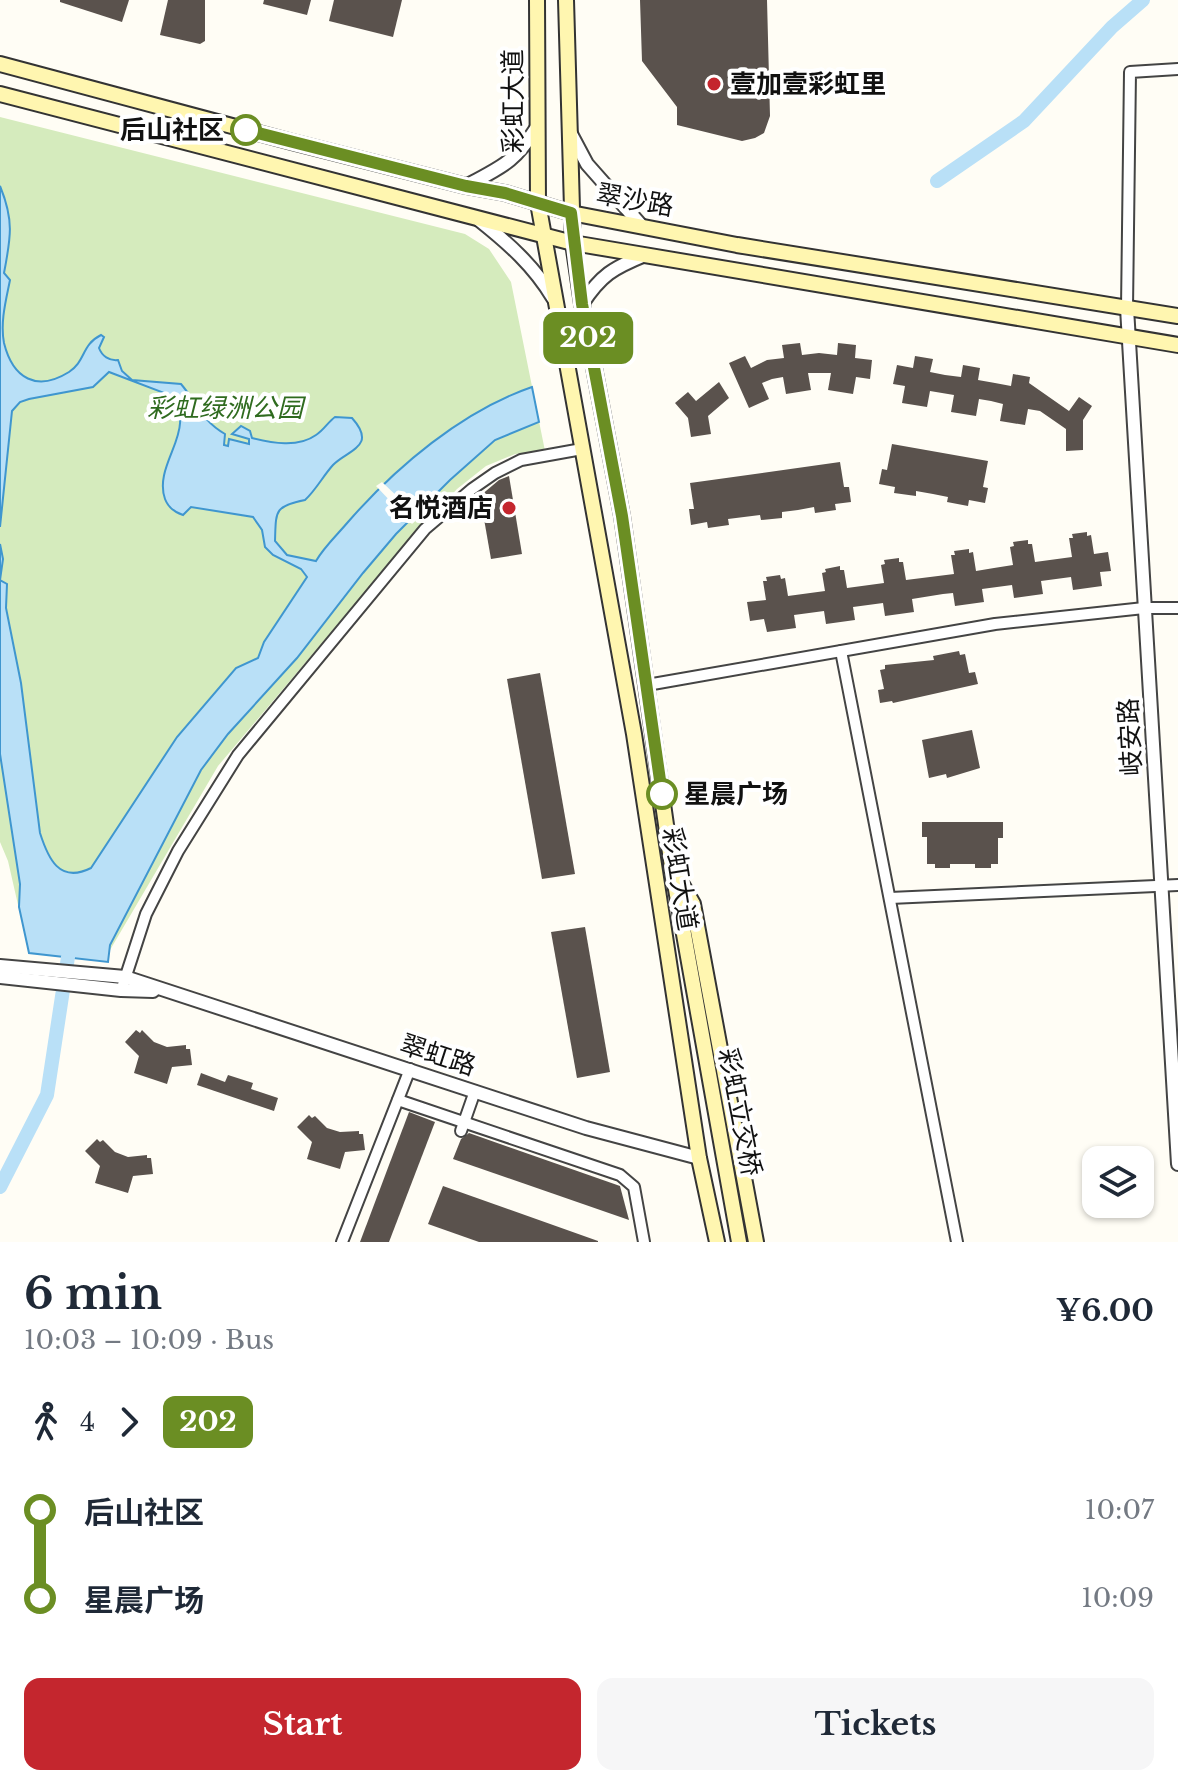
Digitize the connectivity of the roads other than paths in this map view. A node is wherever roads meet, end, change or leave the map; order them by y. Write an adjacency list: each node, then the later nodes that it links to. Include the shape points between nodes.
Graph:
1 (537, 0): 6 (main road, 彩虹大道)
2 (566, 0): 7 (main road, 彩虹大道)
3 (0, 64): 8 (main road, 翠沙路)
4 (1178, 69): 18 (street, via 1130,72)
5 (0, 94): 11 (main road, 翠沙路)
6 (537, 127): 8 (street, via 520,153); 9 (main road, 彩虹大道)
7 (570, 131): 10 (main road, 彩虹大道); 12 (street, via 587,164)
8 (466, 186): 9 (main road, 翠沙路)
9 (538, 203): 10 (main road, 翠沙路); 13 (main road, 彩虹大道)
10 (571, 213): 12 (main road, 翠沙路); 14 (main road, 彩虹大道)
11 (476, 218): 13 (main road, 翠沙路); 16 (street, via 514,248)
12 (640, 224): 18 (main road, 翠沙路, via 737,245)
13 (543, 236): 14 (main road, 翠沙路); 16 (main road, 彩虹大道)
14 (573, 243): 15 (main road, 翠沙路); 17 (main road, 彩虹大道)
15 (645, 255): 17 (street, via 610,269); 20 (main road, 翠沙路)
16 (555, 301): 22 (main road, 彩虹大道)
17 (582, 304): 26 (main road, 彩虹大道)
18 (1127, 308): 19 (main road, 翠沙路); 20 (street, 岐安路)
19 (1178, 316)
20 (1128, 337): 21 (main road, 翠沙路); 23 (street, 岐安路)
21 (1178, 345)
22 (582, 449): 34 (street, via 521,460 495,473 425,529 238,755 171,864 146,914); 40 (main road, 彩虹大道, via 634,734)
23 (1144, 608): 24 (street); 25 (street, via 995,624); 28 (street, 岐安路)
24 (1178, 608)
25 (841, 651): 26 (street); 30 (street)
26 (647, 685): 27 (main road, 彩虹大道)
27 (672, 867): 35 (main road, 彩虹大道); 46 (main road, via 693,904)
28 (1161, 885): 29 (street); 30 (street); 41 (street, 岐安路)
29 (1178, 885)
30 (890, 898): 47 (street)
31 (0, 966): 32 (street, 翠虹路)
32 (27, 973): 33 (street, 翠虹路); 34 (street, 翠虹路)
33 (0, 977)
34 (123, 984): 36 (street, 翠虹路, via 164,991)
35 (693, 991): 45 (main road, 彩虹立交桥)
36 (410, 1069): 37 (street, 翠虹路); 38 (street)
37 (475, 1091): 39 (street); 40 (street, 翠虹路)
38 (398, 1100): 39 (street); 42 (street)
39 (462, 1126): 43 (street, via 620,1175 634,1187)
40 (699, 1158): 44 (main road, 彩虹大道)
41 (1178, 1164)
42 (342, 1242)
43 (644, 1242)
44 (717, 1242)
45 (739, 1242)
46 (756, 1242)
47 (957, 1242)

